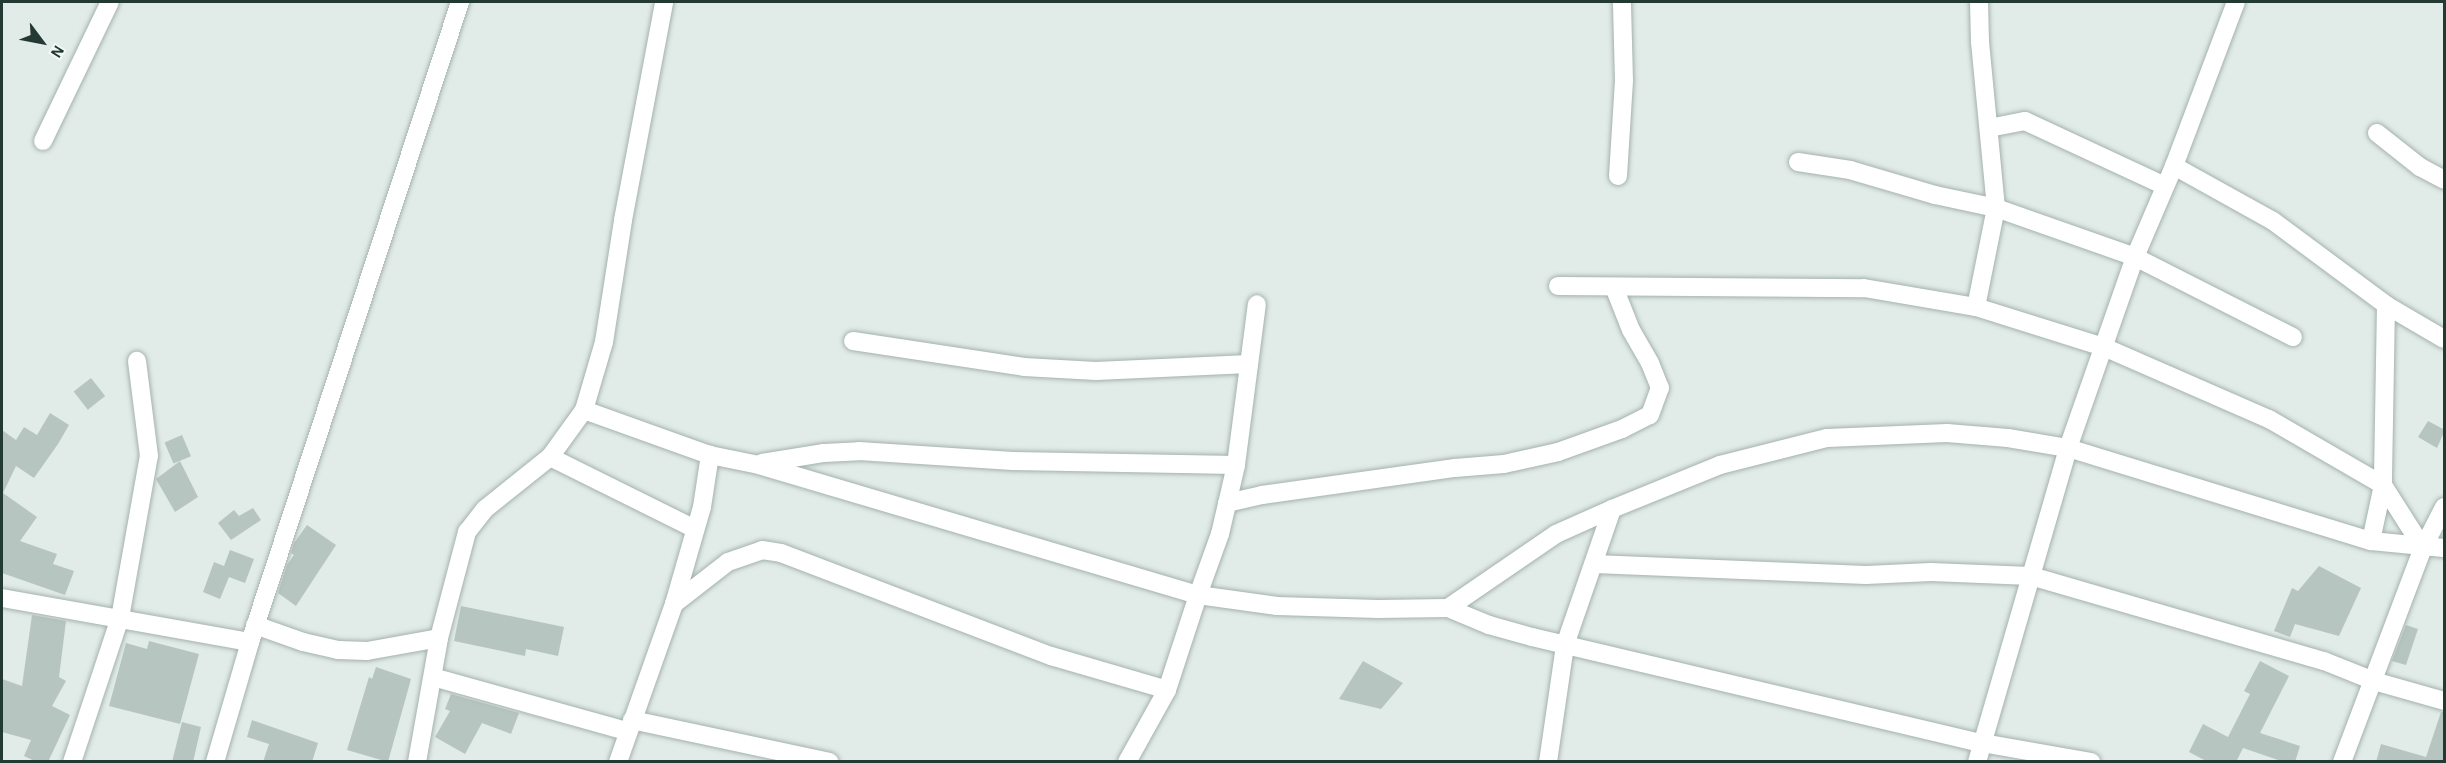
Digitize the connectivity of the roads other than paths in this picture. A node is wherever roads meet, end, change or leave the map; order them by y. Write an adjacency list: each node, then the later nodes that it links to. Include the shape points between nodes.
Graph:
1 (110, 2): 9 (street)
2 (460, 2): 49 (street)
3 (664, 2): 28 (street, via 604,342)
4 (1622, 2): 12 (street, via 1624,81)
5 (1979, 2): 7 (street)
6 (2236, 2): 11 (street)
7 (1989, 128): 14 (street, via 2025,121); 15 (street)
8 (2377, 133): 13 (street, via 2420,167)
9 (43, 141)
10 (1798, 162): 15 (street, via 1850,170)
11 (2174, 166): 14 (street); 20 (street, via 2273,221)
12 (1618, 176)
13 (2445, 180)
14 (2165, 186): 16 (street)
15 (1996, 208): 16 (street); 21 (street)
16 (2135, 257): 22 (street); 25 (street)
17 (1558, 286): 18 (street)
18 (1614, 287): 21 (street, via 1864,288); 35 (street, via 1660,388 1650,415 1558,452 1504,464 1262,495)
19 (1257, 304): 27 (street)
20 (2386, 305): 23 (street); 34 (street)
21 (1976, 307): 25 (street)
22 (2293, 337)
23 (2445, 339)
24 (853, 341): 27 (street, via 1024,367 1096,371)
25 (2104, 347): 29 (street); 34 (street, via 2269,419)
26 (137, 361): 48 (street, via 149,456)
27 (1249, 364): 33 (street)
28 (584, 410): 30 (street); 31 (street)
29 (2068, 448): 37 (street, via 1947,433 1827,438 1720,465); 39 (street); 43 (street)
30 (710, 455): 32 (street); 38 (street)
31 (550, 457): 38 (street); 50 (street, via 485,509 467,532)
32 (755, 465): 33 (street, via 859,451 1013,461); 44 (street)
33 (1236, 465): 35 (street)
34 (2384, 485): 39 (street); 40 (street)
35 (1227, 503): 44 (street)
36 (2445, 507): 40 (street)
37 (1612, 508): 42 (street); 47 (street, via 1556,534)
38 (695, 529): 46 (street)
39 (2371, 541): 40 (street)
40 (2423, 548): 41 (street); 53 (street)
41 (2445, 548)
42 (1593, 564): 43 (street, via 1866,575 1931,572); 51 (street)
43 (2031, 576): 53 (street, via 2324,661); 57 (street)
44 (1198, 595): 47 (street, via 1277,606); 54 (street)
45 (2, 598): 48 (street)
46 (674, 604): 54 (street, via 728,562 748,553 772,552 805,561 1051,656); 56 (street)
47 (1448, 608): 51 (street, via 1489,625)
48 (120, 618): 49 (street); 58 (street)
49 (253, 633): 50 (street, via 338,650 367,651); 59 (street)
50 (439, 638): 52 (street)
51 (1565, 645): 57 (street); 64 (street)
52 (433, 677): 56 (street); 60 (street)
53 (2374, 681): 55 (street); 67 (street)
54 (1167, 690): 63 (street)
55 (2445, 701)
56 (630, 725): 61 (street); 62 (street)
57 (1982, 743): 65 (street); 66 (street)
58 (72, 762)
59 (215, 762)
60 (417, 762)
61 (618, 762)
62 (830, 762)
63 (1127, 762)
64 (1548, 762)
65 (1977, 762)
66 (2091, 762)
67 (2342, 762)

